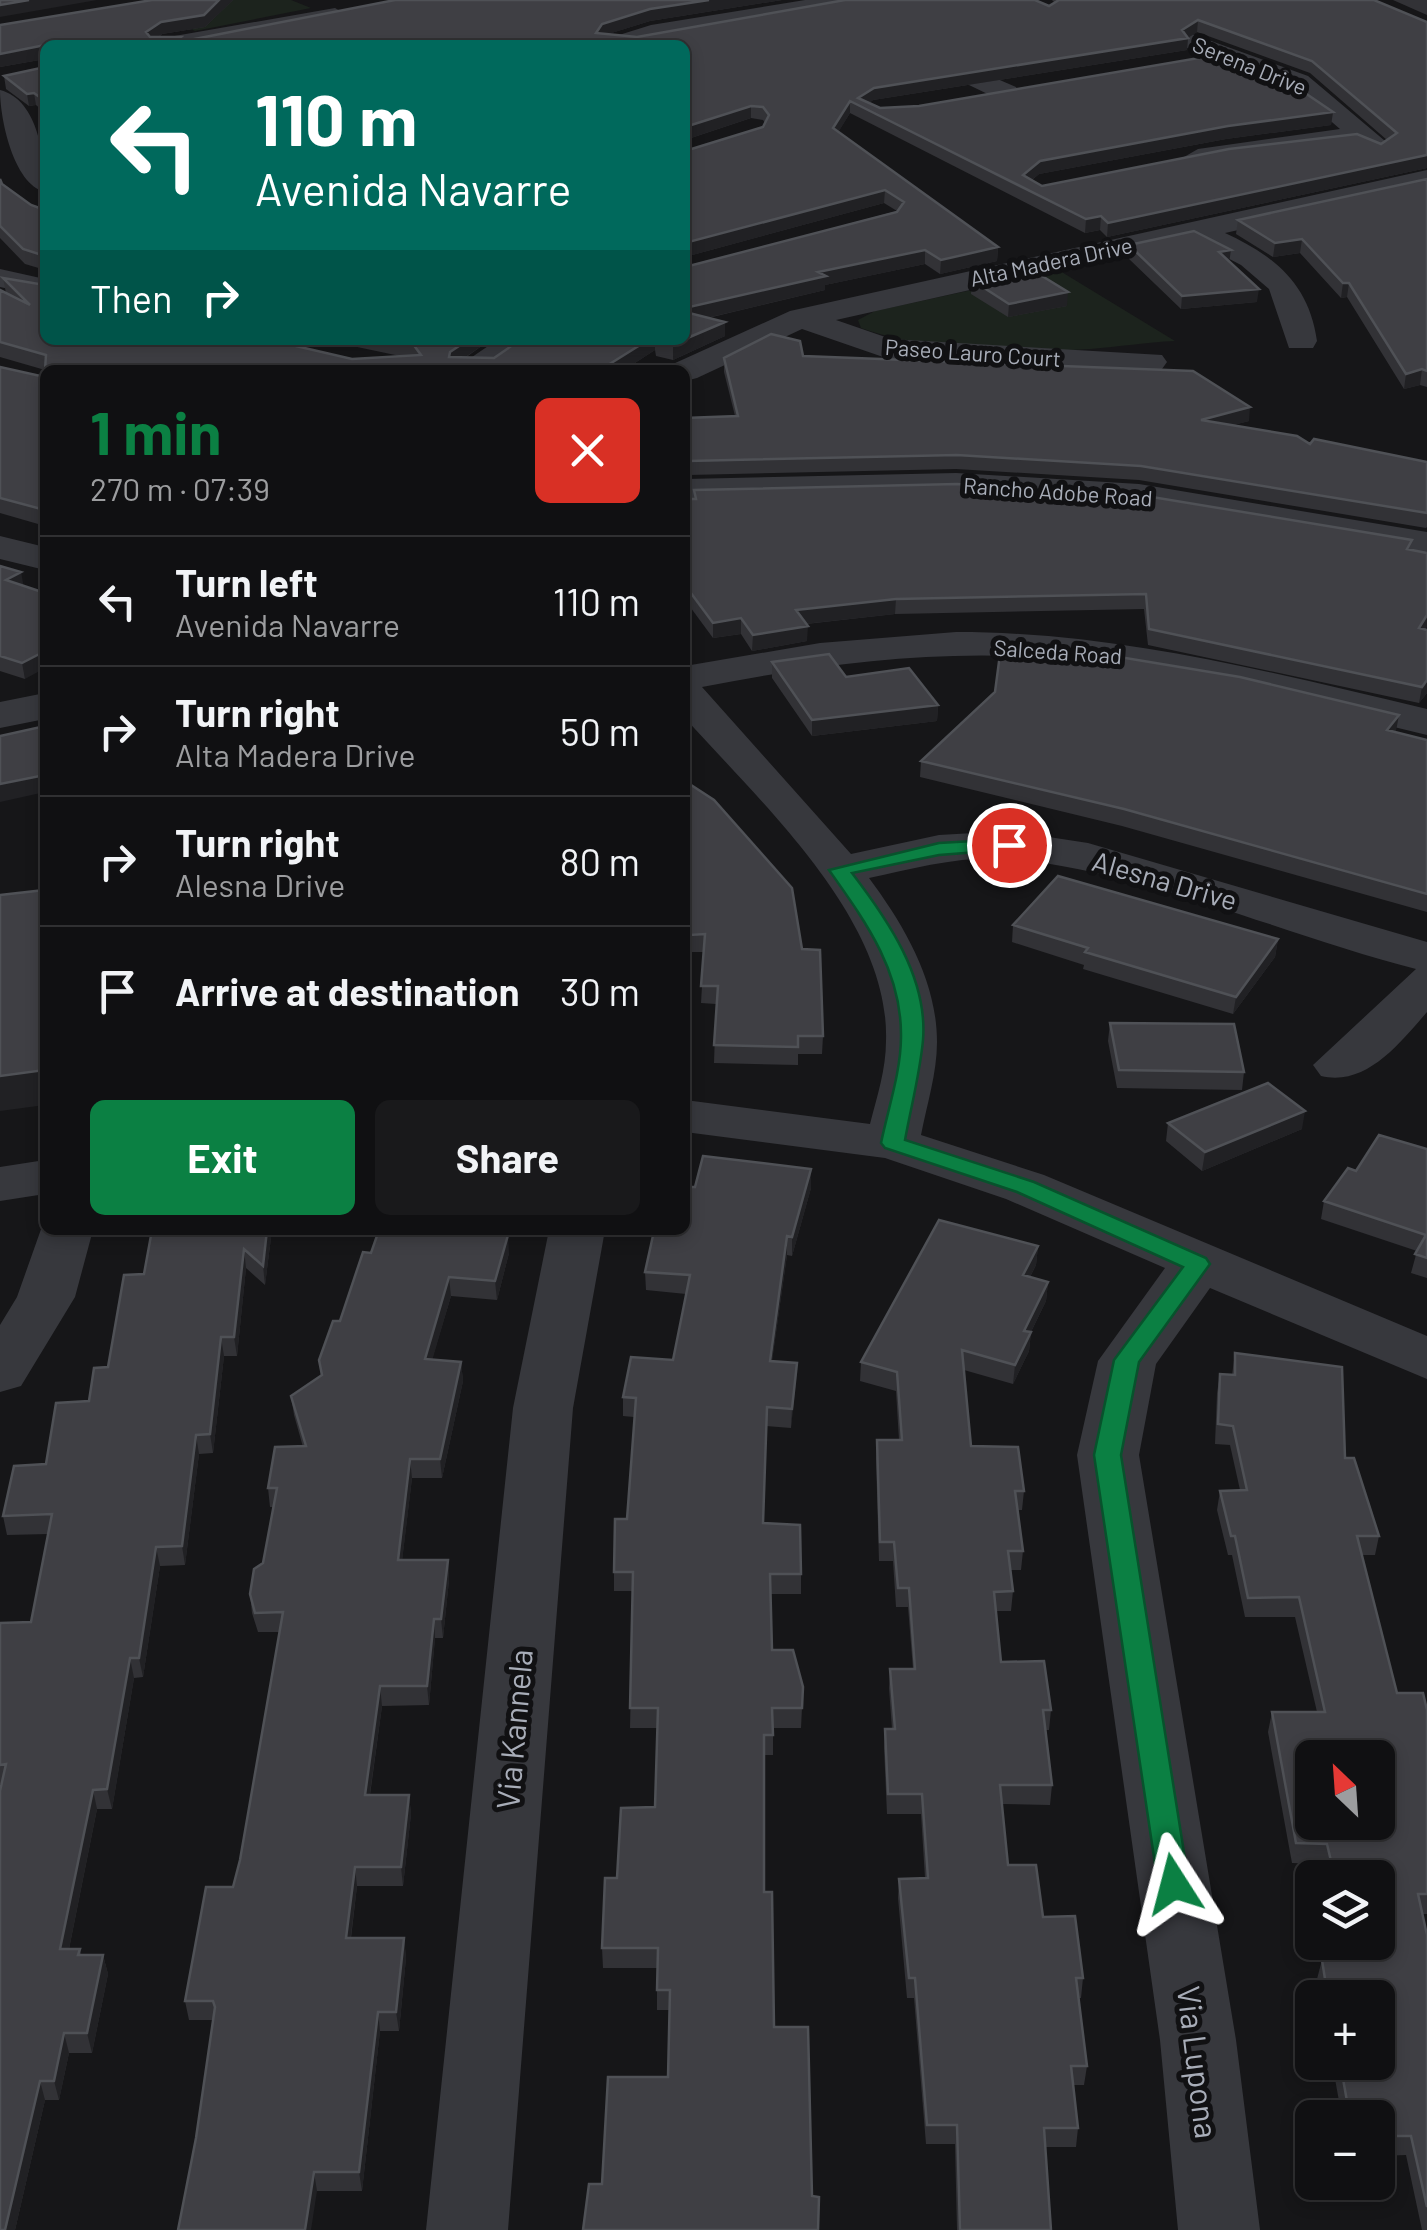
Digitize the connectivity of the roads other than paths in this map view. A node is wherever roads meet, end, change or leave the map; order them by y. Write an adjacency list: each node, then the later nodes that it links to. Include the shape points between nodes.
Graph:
1 (850, 0): 2 (street)
2 (766, 13): 5 (street); 7 (street)
3 (334, 15): 6 (street)
4 (1166, 32): 8 (street, Serena Drive)
5 (807, 34)
6 (191, 40)
7 (627, 40)
8 (1227, 54): 9 (street); 13 (street, Serena Drive, via 1299,81)
9 (1172, 63)
10 (951, 67): 12 (street, via 1016,91)
11 (5, 84): 14 (street, via 14,114)
12 (959, 101)
13 (1360, 134): 15 (street); 16 (street, Serena Drive)
14 (38, 150): 17 (street)
15 (1171, 162)
16 (1427, 176): 18 (street, Alta Madera Drive)
17 (40, 179)
18 (1195, 230): 21 (street, Alta Madera Drive); 22 (street, via 1279,278 1300,314)
19 (0, 278): 20 (street)
20 (40, 287)
21 (801, 318): 24 (street, Paseo Lauro Court, via 886,348); 26 (street, Alta Madera Drive)
22 (1301, 342)
23 (512, 345): 25 (street)
24 (1150, 362)
25 (478, 365)
26 (690, 369)
27 (690, 490): 28 (street, Rancho Adobe Road, via 920,484 1139,495)
28 (1427, 543)
29 (0, 546): 30 (street)
30 (40, 558)
31 (690, 677): 35 (street, Salceda Road, via 841,650 1047,646 1162,660)
32 (690, 700): 36 (street)
33 (40, 707): 34 (street)
34 (0, 715)
35 (1427, 722)
36 (839, 870): 37 (street, Alesna Drive, via 939,849 1009,845 1073,854); 41 (street, via 869,908 904,976 912,1038)
37 (1427, 957)
38 (1427, 981): 39 (street, via 1382,1032)
39 (1339, 1066)
40 (690, 1117): 41 (street)
41 (893, 1143): 46 (street, via 1026,1187)
42 (40, 1178): 43 (street)
43 (0, 1184)
44 (64, 1235): 48 (street, via 46,1296)
45 (576, 1235): 49 (street, Via Kannela, via 543,1408)
46 (1198, 1264): 47 (street); 50 (street, Via Lupona, via 1127,1360 1108,1455 1198,2040)
47 (1427, 1359)
48 (0, 1372)
49 (467, 2230)
50 (1220, 2230)

